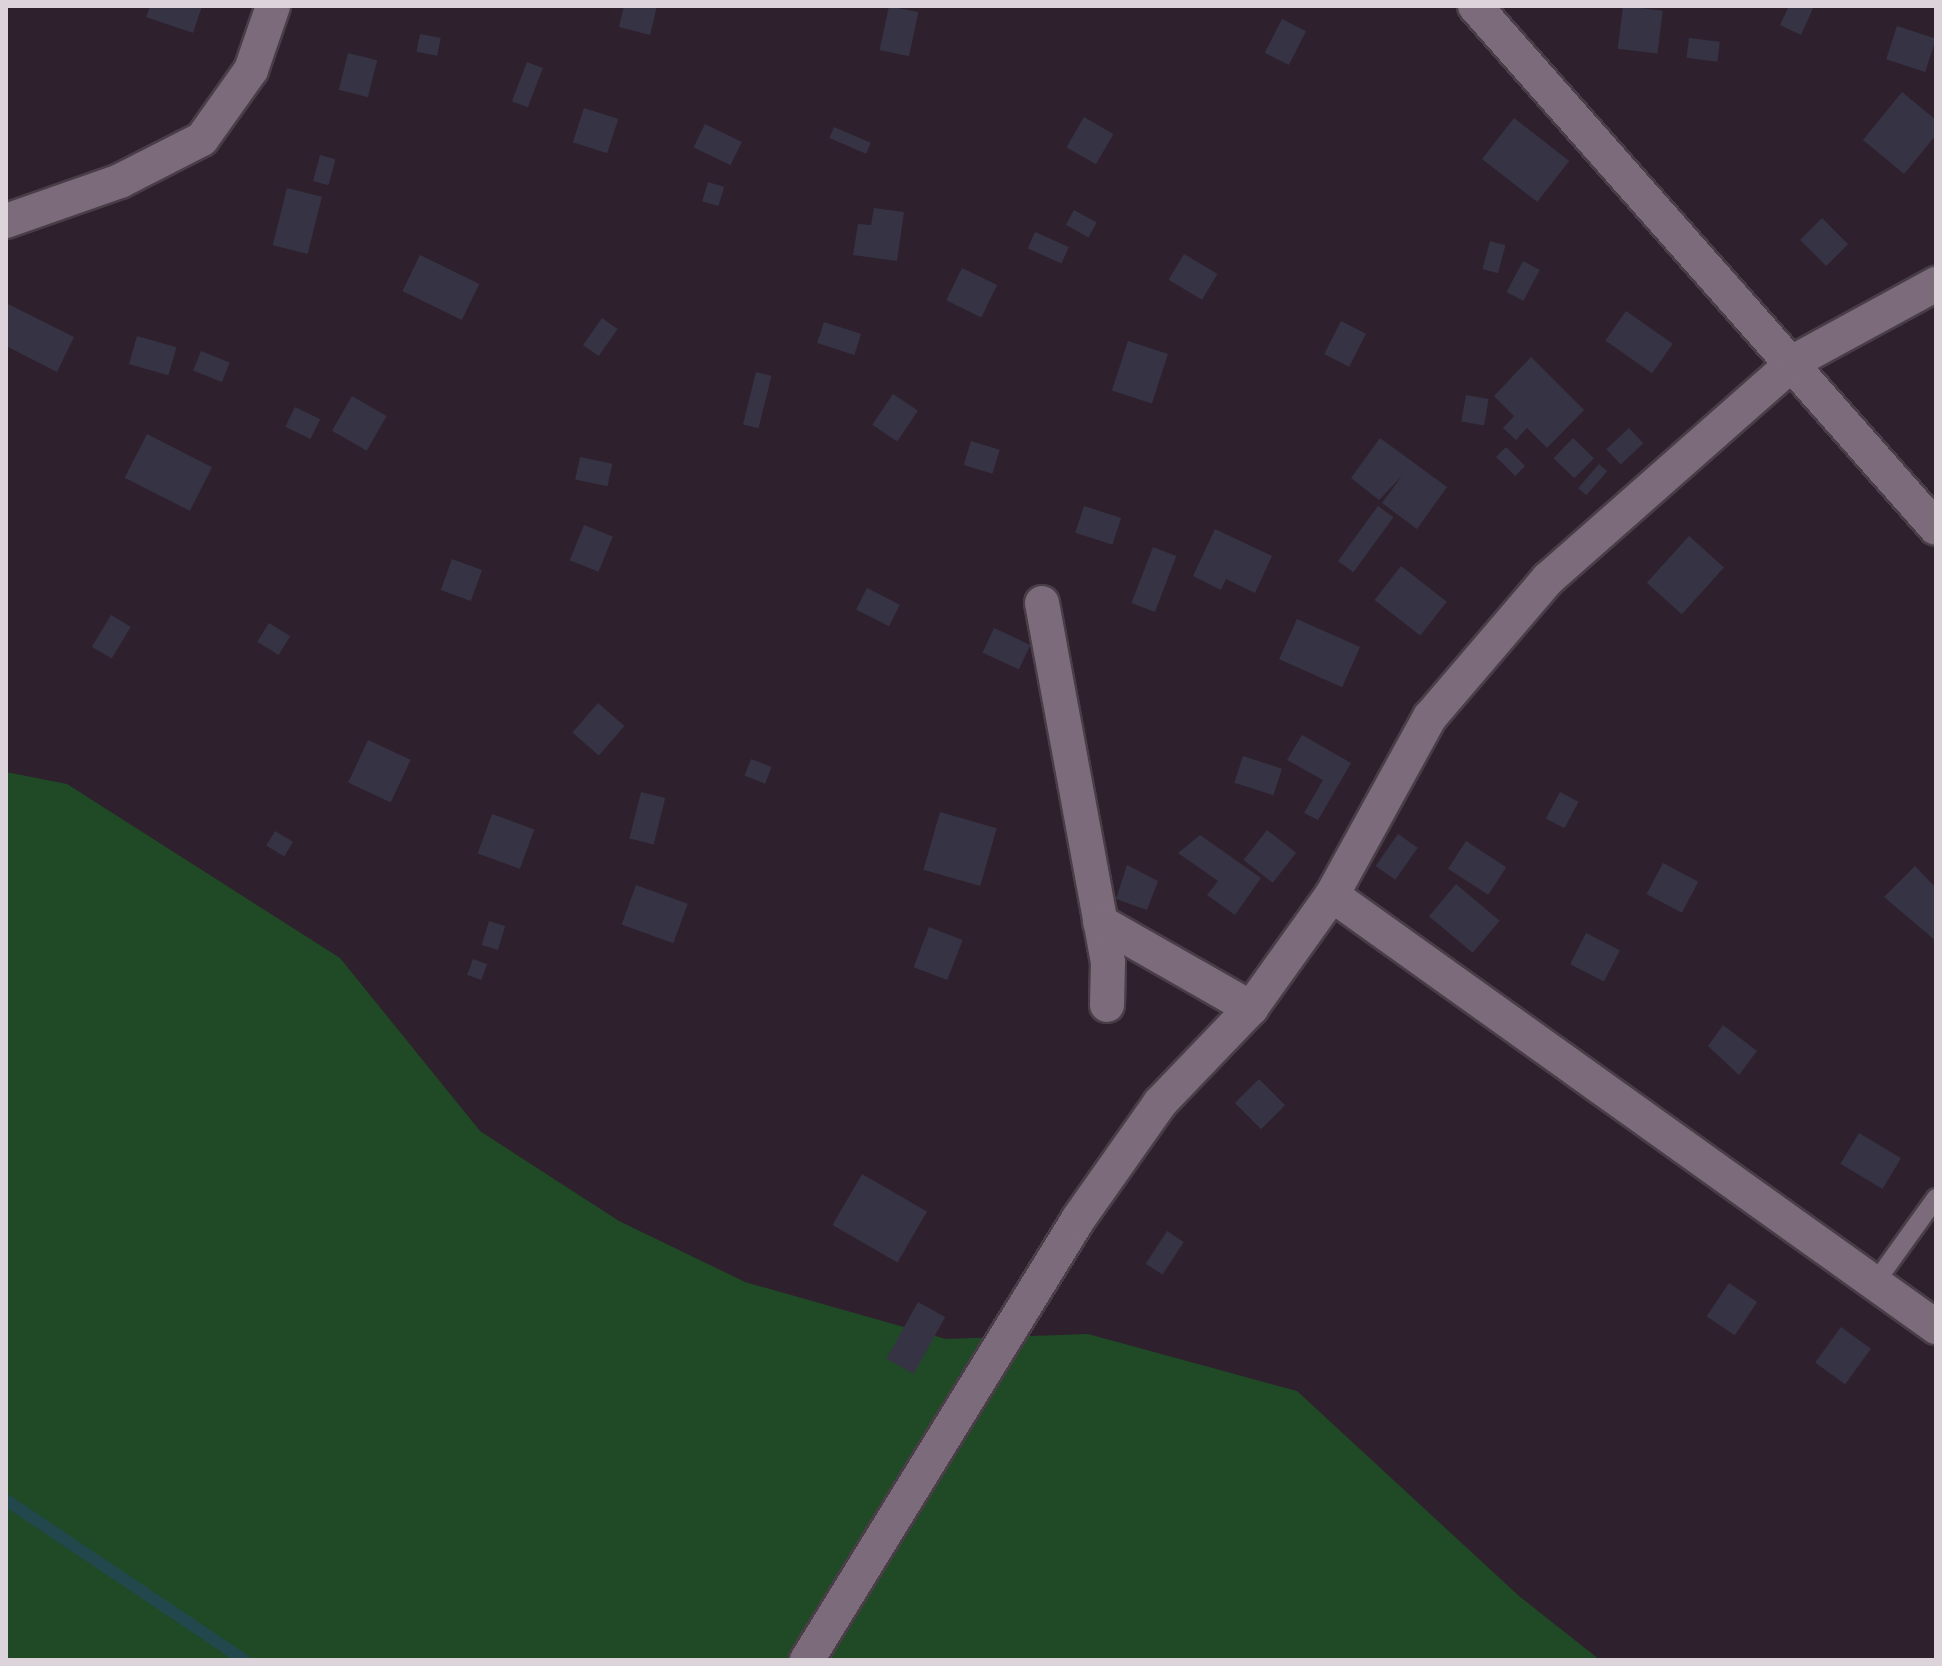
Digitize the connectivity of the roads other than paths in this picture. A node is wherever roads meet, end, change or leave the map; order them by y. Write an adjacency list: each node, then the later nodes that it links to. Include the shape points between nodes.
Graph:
1 (273, 6): 3 (street, via 251,70 202,139 120,181)
2 (1475, 6): 5 (street)
3 (6, 221)
4 (1936, 284): 5 (street)
5 (1795, 361): 6 (street); 8 (street, via 1548,579 1430,717)
6 (1936, 528)
7 (1042, 603): 9 (street)
8 (1332, 895): 11 (street); 13 (street)
9 (1100, 922): 10 (street); 11 (street)
10 (1107, 1005)
11 (1251, 1008): 15 (street, via 1160,1103 1079,1218)
12 (1936, 1198): 13 (lane)
13 (1877, 1280): 14 (street)
14 (1936, 1327)
15 (807, 1660)

